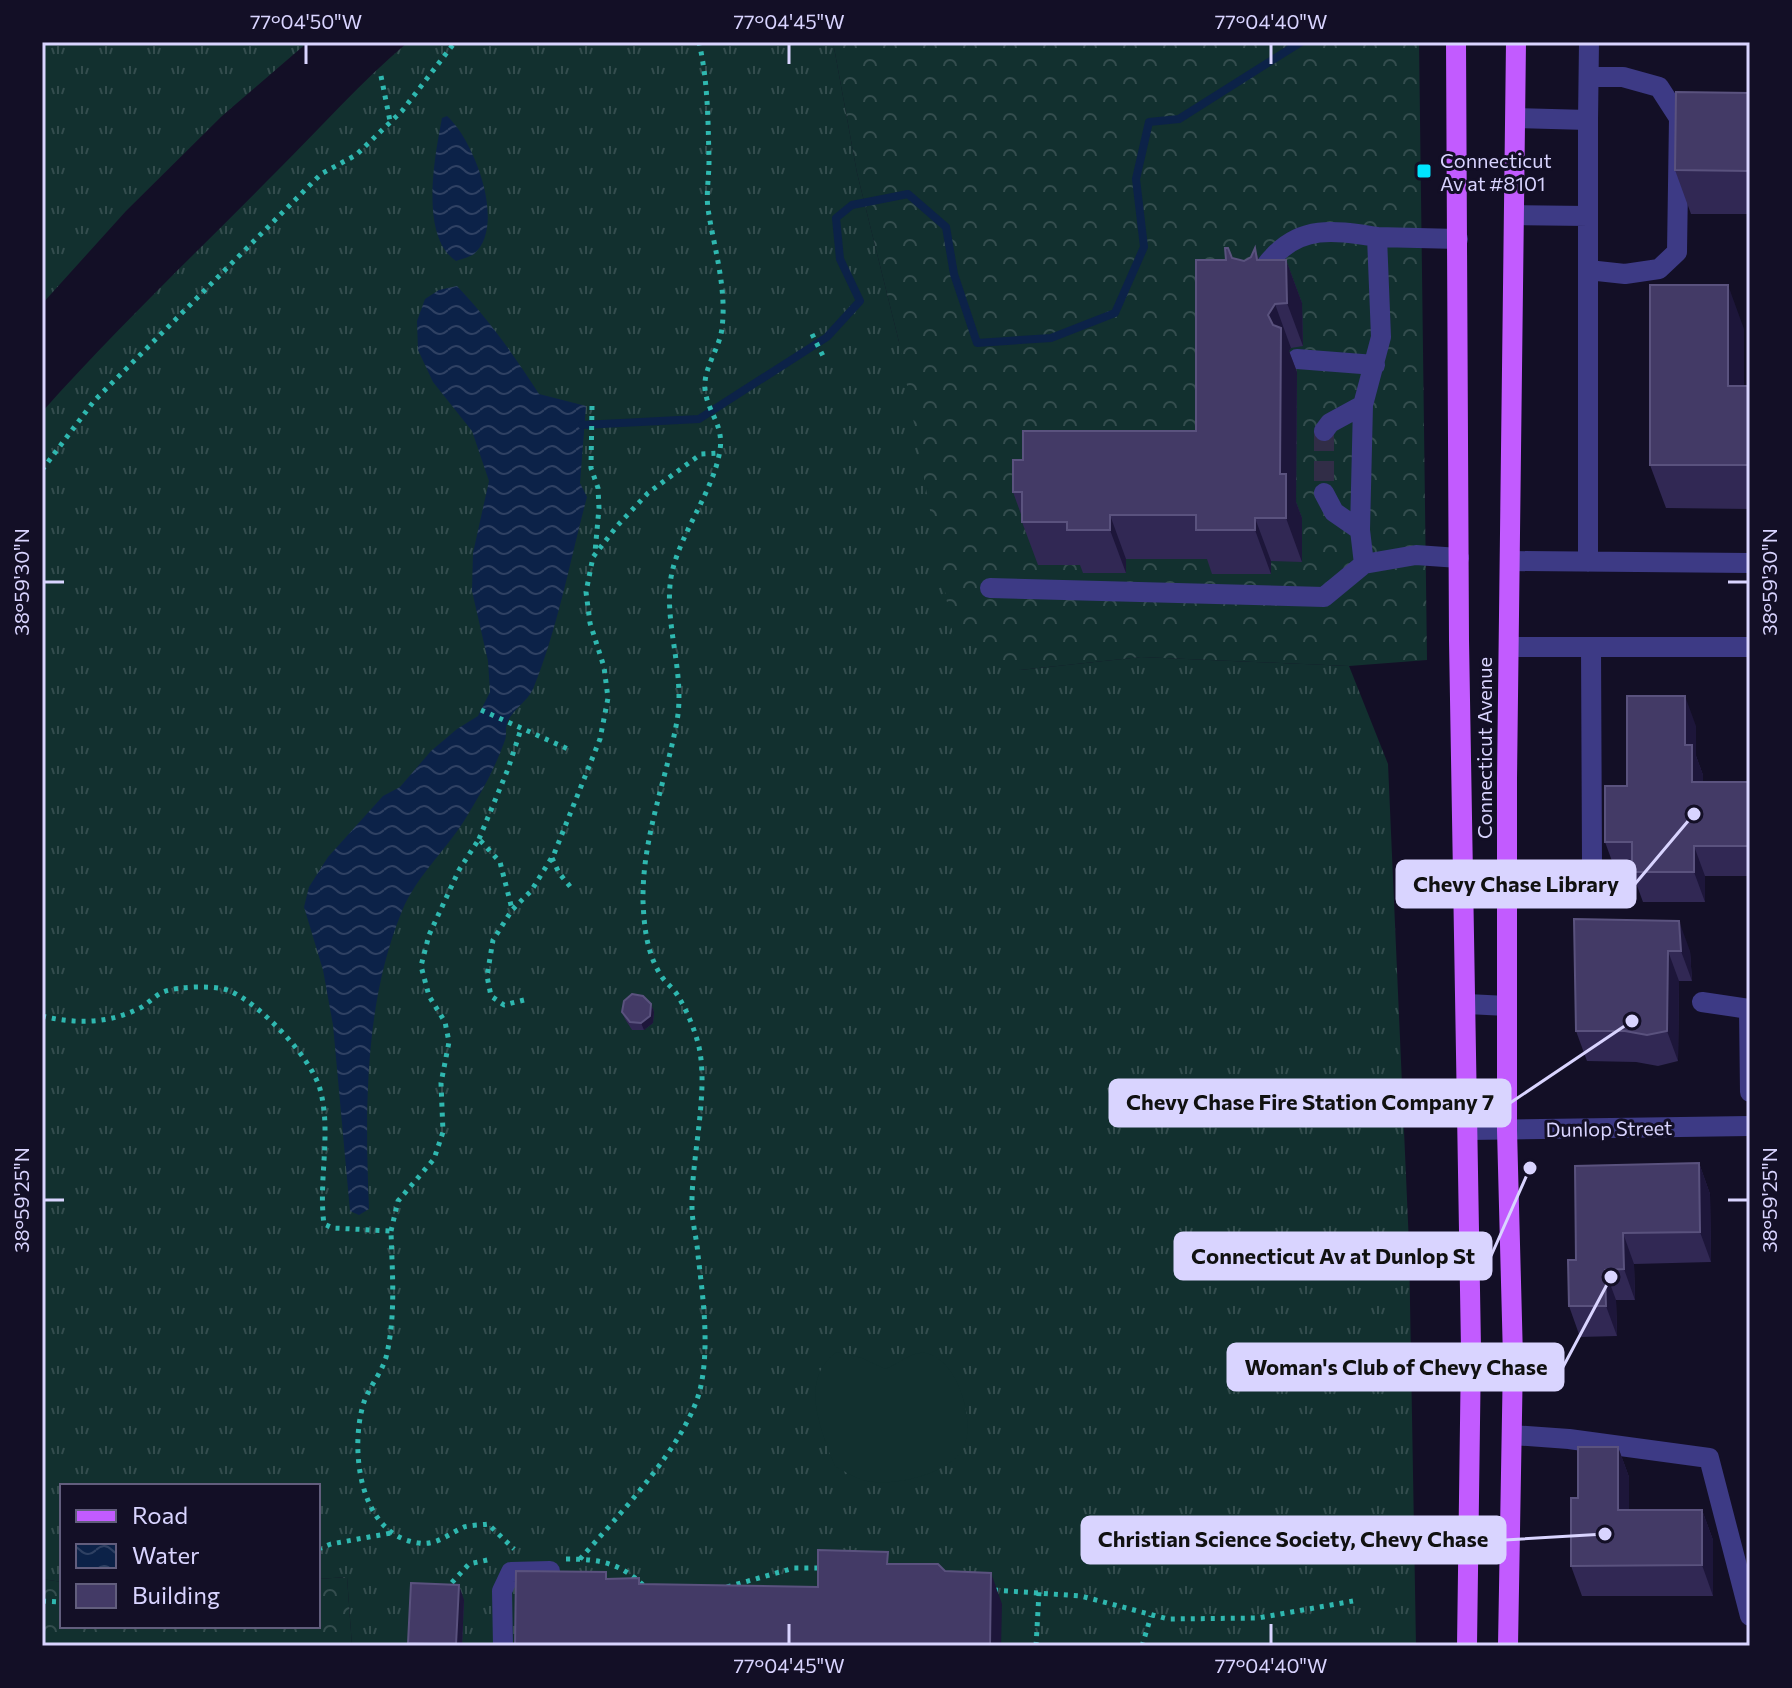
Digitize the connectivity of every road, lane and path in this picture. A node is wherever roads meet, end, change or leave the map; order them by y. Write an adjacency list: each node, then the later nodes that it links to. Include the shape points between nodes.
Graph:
1 (455, 42): 10 (path)
2 (699, 42): 24 (path, via 708,87 708,206 722,298 722,330 705,390 721,431)
3 (1456, 42): 14 (main road, Connecticut Avenue)
4 (1516, 42): 8 (main road, Connecticut Avenue)
5 (1589, 42): 7 (street)
6 (381, 76): 10 (path)
7 (1589, 77): 9 (street); 15 (street, via 1623,77 1659,87 1679,118 1677,252 1659,269 1625,274)
8 (1516, 118): 9 (street); 11 (main road, Connecticut Avenue)
9 (1588, 120): 12 (street)
10 (390, 122): 25 (path, via 356,155 321,174 213,281 94,401)
11 (1514, 215): 12 (street); 30 (main road, Connecticut Avenue)
12 (1588, 216): 15 (street)
13 (1377, 237): 14 (street); 16 (street, via 1341,232 1288,240 1267,264); 20 (street, via 1381,337)
14 (1458, 239): 29 (main road, Connecticut Avenue)
15 (1588, 270): 31 (street)
16 (1257, 292)
17 (812, 334): 19 (path)
18 (1297, 359): 20 (street)
19 (825, 360)
20 (1375, 365): 21 (street)
21 (1363, 405): 23 (street); 27 (street)
22 (592, 406): 28 (path, via 591,468 599,508)
23 (1324, 431)
24 (720, 453): 28 (path, via 701,454 648,493); 61 (path, via 670,584 678,716 651,819 643,900 652,957 676,993 699,1050 692,1208 704,1314 701,1379 689,1415 651,1477)
25 (42, 470)
26 (1324, 493): 27 (street, via 1334,512)
27 (1360, 530): 33 (street)
28 (595, 552): 42 (path, via 586,592 608,698 600,739)
29 (1459, 558): 33 (street, via 1416,555); 48 (main road, Connecticut Avenue)
30 (1510, 561): 31 (street); 35 (main road, Connecticut Avenue)
31 (1588, 562): 32 (street)
32 (1750, 563)
33 (1364, 564): 34 (street, via 1324,597)
34 (990, 588)
35 (1509, 647): 36 (street); 43 (main road, Connecticut Avenue)
36 (1591, 647): 37 (street); 43 (street, via 1592,863 1581,878 1566,883)
37 (1750, 647)
38 (481, 710): 39 (path)
39 (521, 729): 40 (path); 41 (path)
40 (568, 749)
41 (479, 839): 45 (path, via 500,862); 55 (path, via 429,935 421,966 449,1042 441,1083 443,1132 434,1159 398,1201)
42 (552, 857): 44 (path); 45 (path)
43 (1507, 883): 49 (main road, Connecticut Avenue)
44 (573, 890)
45 (512, 910): 46 (path, via 493,940 487,976 491,996 504,1005)
46 (524, 1000)
47 (1702, 1002): 51 (street, via 1749,1009)
48 (1467, 1004): 49 (street); 53 (main road, Connecticut Avenue)
49 (1507, 1006): 54 (main road, Connecticut Avenue)
50 (42, 1016): 55 (path, via 99,1022 137,1009 164,992 208,986 230,991 270,1019 305,1059 320,1089 324,1224)
51 (1750, 1092)
52 (1750, 1126): 54 (street, Dunlop Street)
53 (1468, 1130): 54 (street, Dunlop Street); 75 (main road, Connecticut Avenue)
54 (1507, 1130): 56 (main road, Connecticut Avenue)
55 (391, 1231): 57 (path, via 387,1357 364,1402 358,1463 370,1506)
56 (1512, 1435): 71 (street, via 1709,1458); 76 (main road, Connecticut Avenue)
57 (391, 1533): 58 (path); 60 (path, via 421,1544 488,1524)
58 (320, 1548)
59 (507, 1559): 66 (path, via 469,1564)
60 (522, 1559)
61 (580, 1559): 62 (path); 64 (path, via 596,1559 630,1572)
62 (558, 1565): 72 (street, via 511,1572 502,1591)
63 (825, 1568): 65 (path, via 794,1568)
64 (647, 1588)
65 (722, 1589)
66 (444, 1590)
67 (991, 1590): 68 (path)
68 (1039, 1592): 70 (path, via 1081,1596); 73 (path)
69 (1353, 1601): 70 (path, via 1258,1618)
70 (1151, 1616): 74 (path)
71 (1750, 1616)
72 (503, 1646)
73 (1036, 1646)
74 (1142, 1646)
75 (1467, 1646)
76 (1508, 1646)

